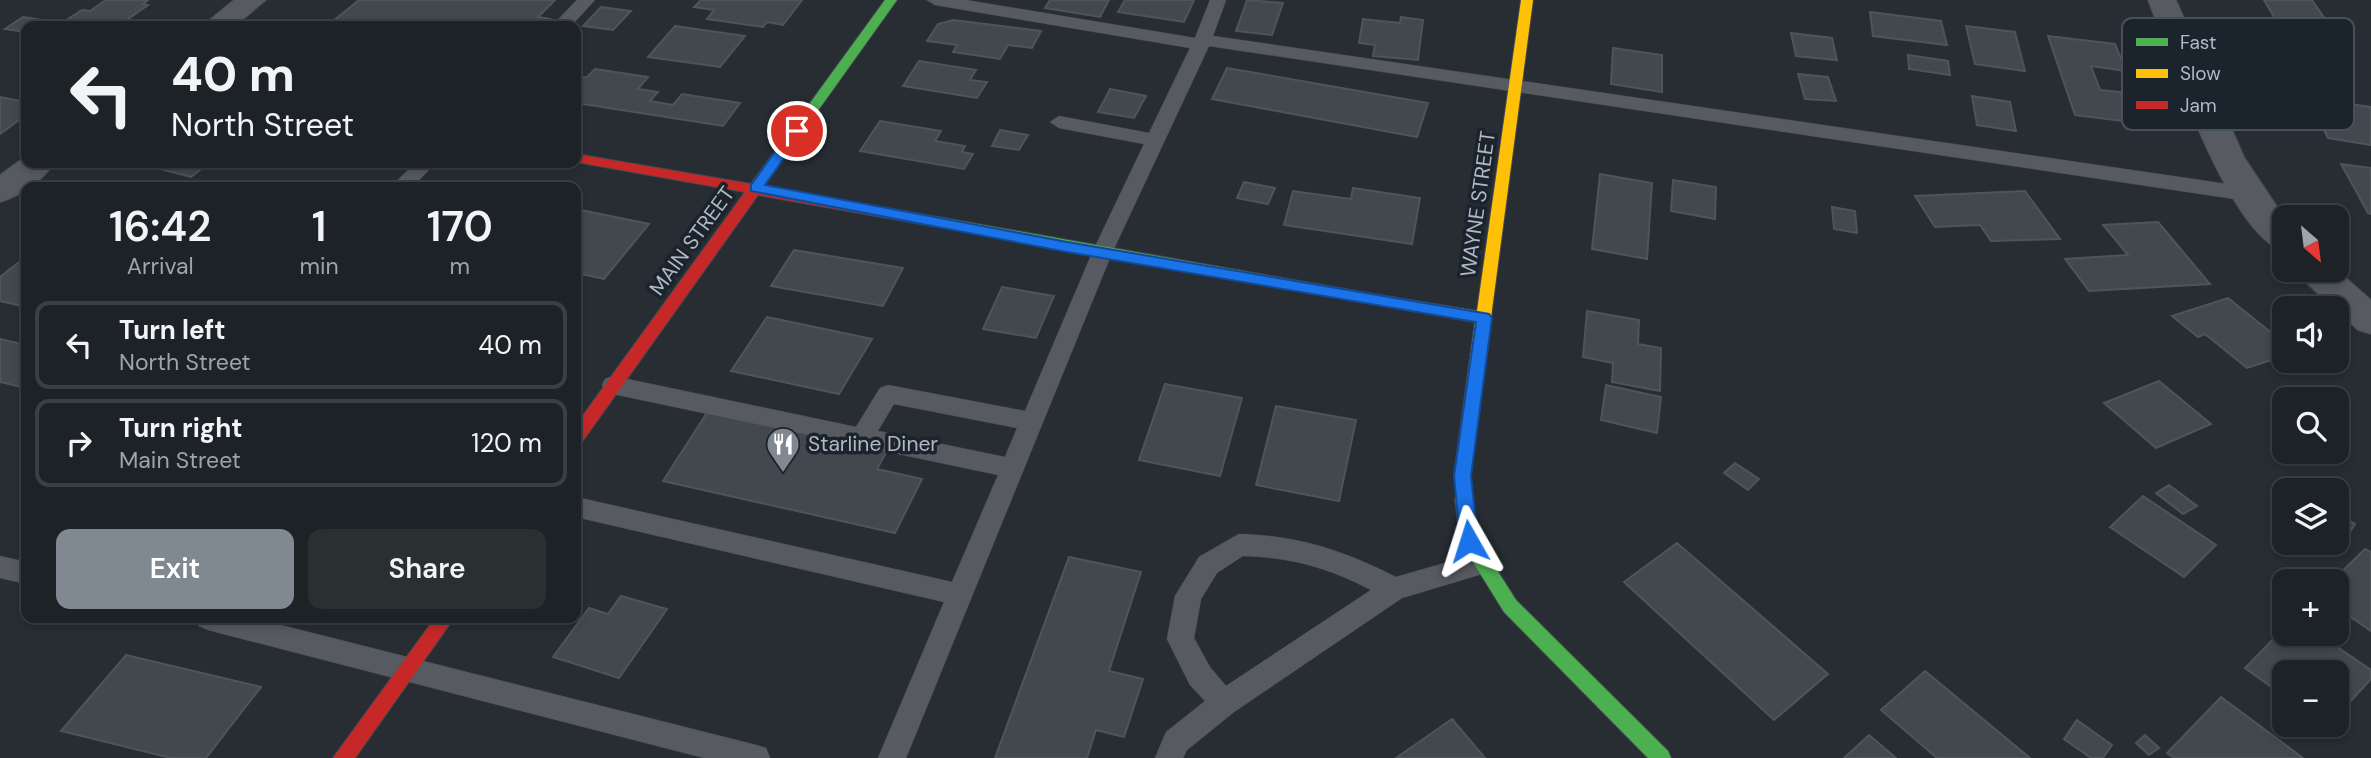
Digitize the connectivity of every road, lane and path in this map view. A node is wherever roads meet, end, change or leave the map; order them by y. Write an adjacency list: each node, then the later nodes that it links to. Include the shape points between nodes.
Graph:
1 (252, 0): 9 (street)
2 (587, 0): 10 (lane)
3 (891, 0): 20 (street, MAIN STREET)
4 (935, 0): 11 (lane)
5 (1218, 0): 11 (lane)
6 (1527, 0): 12 (street, WAYNE STREET)
7 (2162, 0): 8 (street)
8 (2169, 18)
9 (224, 21)
10 (566, 21)
11 (1201, 42): 12 (lane); 15 (lane)
12 (1515, 85): 22 (lane); 26 (street, WAYNE STREET)
13 (1059, 122): 15 (lane)
14 (2218, 130): 22 (street)
15 (1156, 140): 24 (lane)
16 (581, 159): 20 (street)
17 (31, 168): 21 (street)
18 (421, 168): 19 (lane)
19 (406, 182)
20 (756, 188): 24 (street); 28 (street, MAIN STREET)
21 (0, 191)
22 (2248, 194): 23 (street)
23 (2272, 228)
24 (1102, 253): 26 (street); 29 (lane)
25 (2328, 282): 27 (street)
26 (1484, 318): 34 (street, WAYNE STREET, via 1462,476 1469,541)
27 (2371, 321)
28 (613, 385): 30 (street, MAIN STREET); 31 (lane)
29 (1033, 422): 31 (lane, via 888,394); 32 (lane)
30 (581, 430)
31 (862, 438): 32 (lane)
32 (1014, 469): 36 (lane)
33 (581, 508): 36 (lane)
34 (1483, 563): 35 (lane); 45 (street, WAYNE STREET, via 1510,606)
35 (1394, 589): 40 (lane); 40 (lane, via 1349,566 1282,546 1239,545 1208,565 1188,596 1180,639 1200,676)
36 (962, 595): 43 (lane)
37 (229, 623): 39 (lane)
38 (441, 623): 39 (street)
39 (409, 667): 41 (street); 42 (lane)
40 (1224, 702): 44 (lane, via 1176,741)
41 (343, 758)
42 (756, 758)
43 (892, 758)
44 (1169, 758)
45 (1661, 758)

